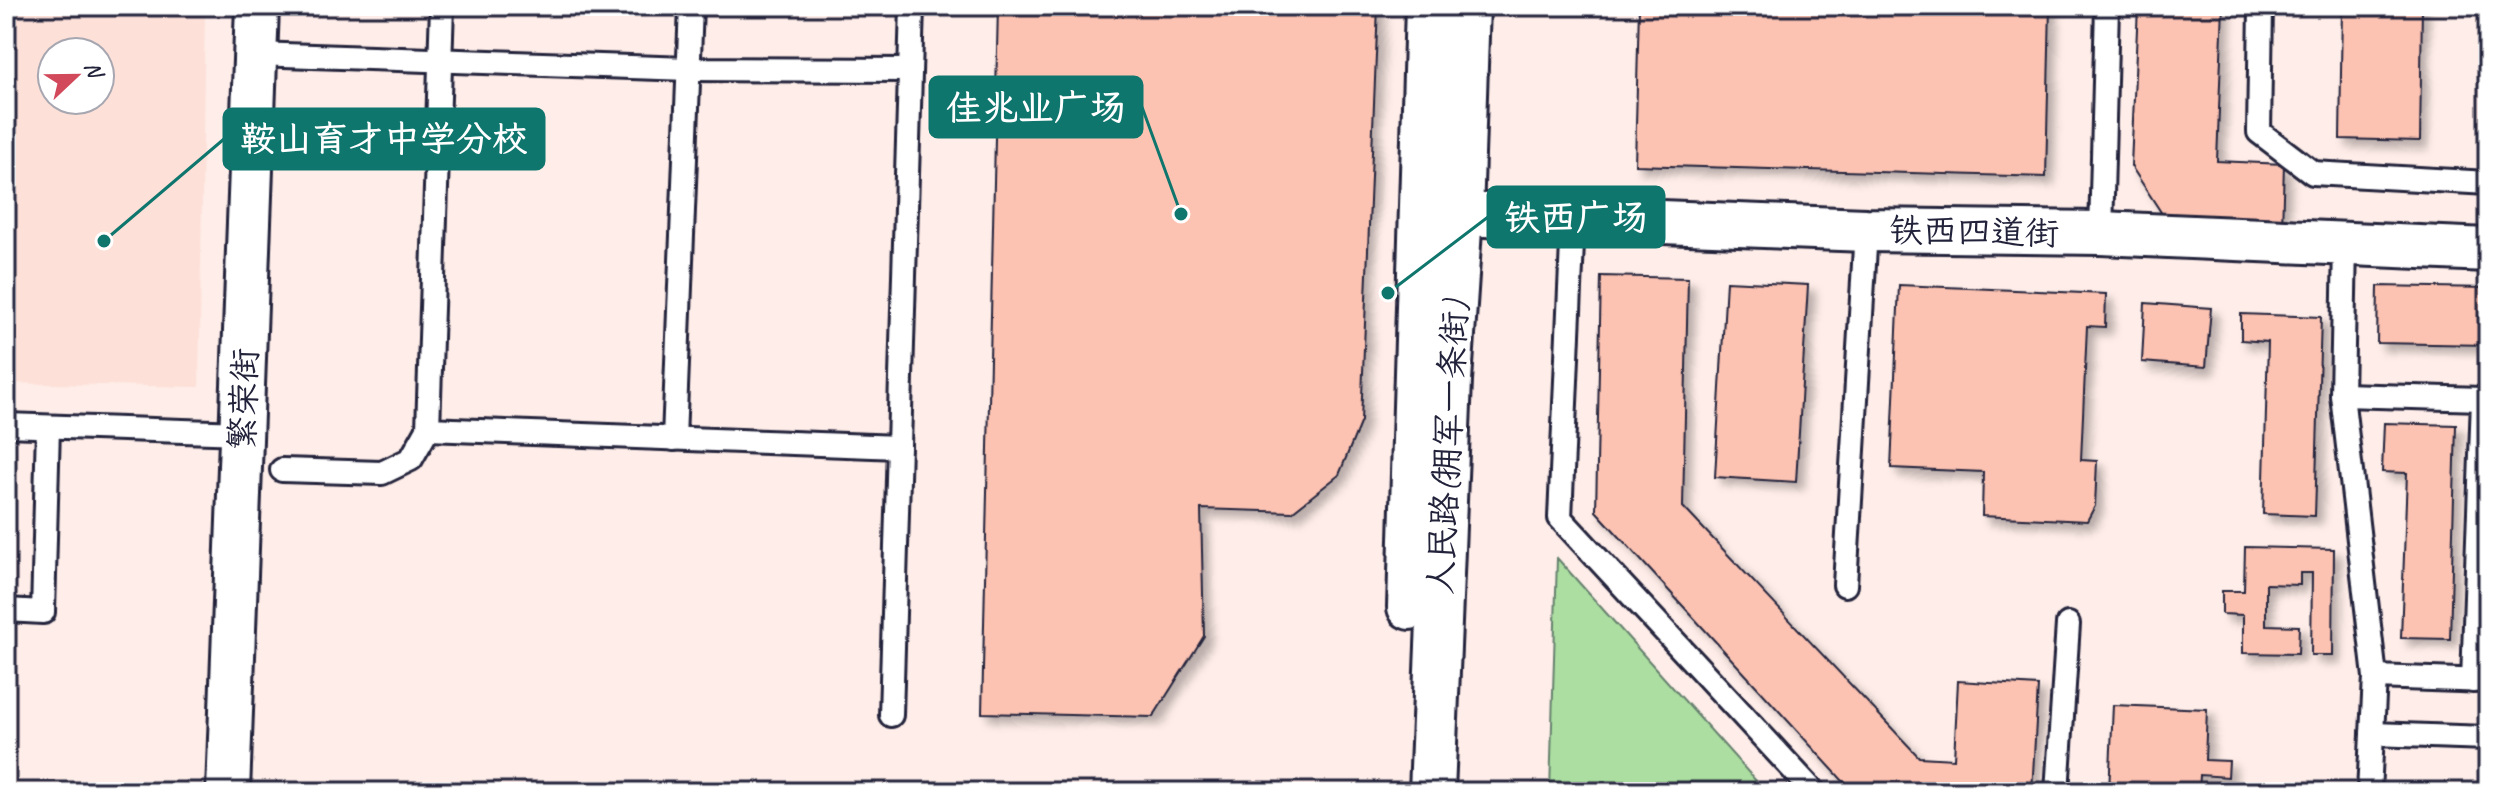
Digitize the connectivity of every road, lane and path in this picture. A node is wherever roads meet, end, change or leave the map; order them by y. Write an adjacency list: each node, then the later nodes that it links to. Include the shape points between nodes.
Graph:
1 (257, 6): 9 (street, 繁荣街)
2 (442, 6): 10 (lane)
3 (691, 6): 11 (lane)
4 (912, 6): 12 (lane)
5 (1428, 6): 37 (main road)
6 (1467, 6): 14 (main road, 人民路(拥军一条街))
7 (2107, 6): 17 (lane)
8 (2261, 6): 13 (lane, via 2259,132 2313,173)
9 (255, 54): 10 (lane); 24 (street, 繁荣街)
10 (440, 60): 11 (lane); 23 (lane)
11 (689, 69): 12 (lane); 25 (lane)
12 (910, 70): 26 (lane)
13 (2488, 183)
14 (1460, 214): 15 (street, 铁西四道街); 38 (main road, 人民路(拥军一条街))
15 (1573, 220): 16 (street, 铁西四道街); 39 (lane, via 1560,518)
16 (1866, 230): 17 (street, 铁西四道街); 28 (lane)
17 (2101, 233): 18 (street, 铁西四道街)
18 (2345, 244): 19 (street, 铁西四道街); 20 (lane)
19 (2488, 250)
20 (2342, 395): 31 (lane); 32 (lane, via 2483,399)
21 (6, 425): 22 (lane)
22 (48, 427): 24 (lane); 29 (lane, via 43,612)
23 (428, 429): 25 (lane); 27 (lane, via 411,459 382,473)
24 (242, 433): 36 (street, 繁荣街)
25 (674, 439): 26 (lane)
26 (899, 447): 33 (lane)
27 (282, 470)
28 (1845, 585)
29 (6, 610)
30 (2068, 624): 40 (lane)
31 (2375, 677): 32 (lane); 34 (lane)
32 (2480, 681)
33 (891, 715)
34 (2372, 734): 35 (lane); 41 (lane)
35 (2488, 738)
36 (228, 792)
37 (1404, 792)
38 (1432, 792)
39 (1814, 792)
40 (2057, 792)
41 (2369, 792)

